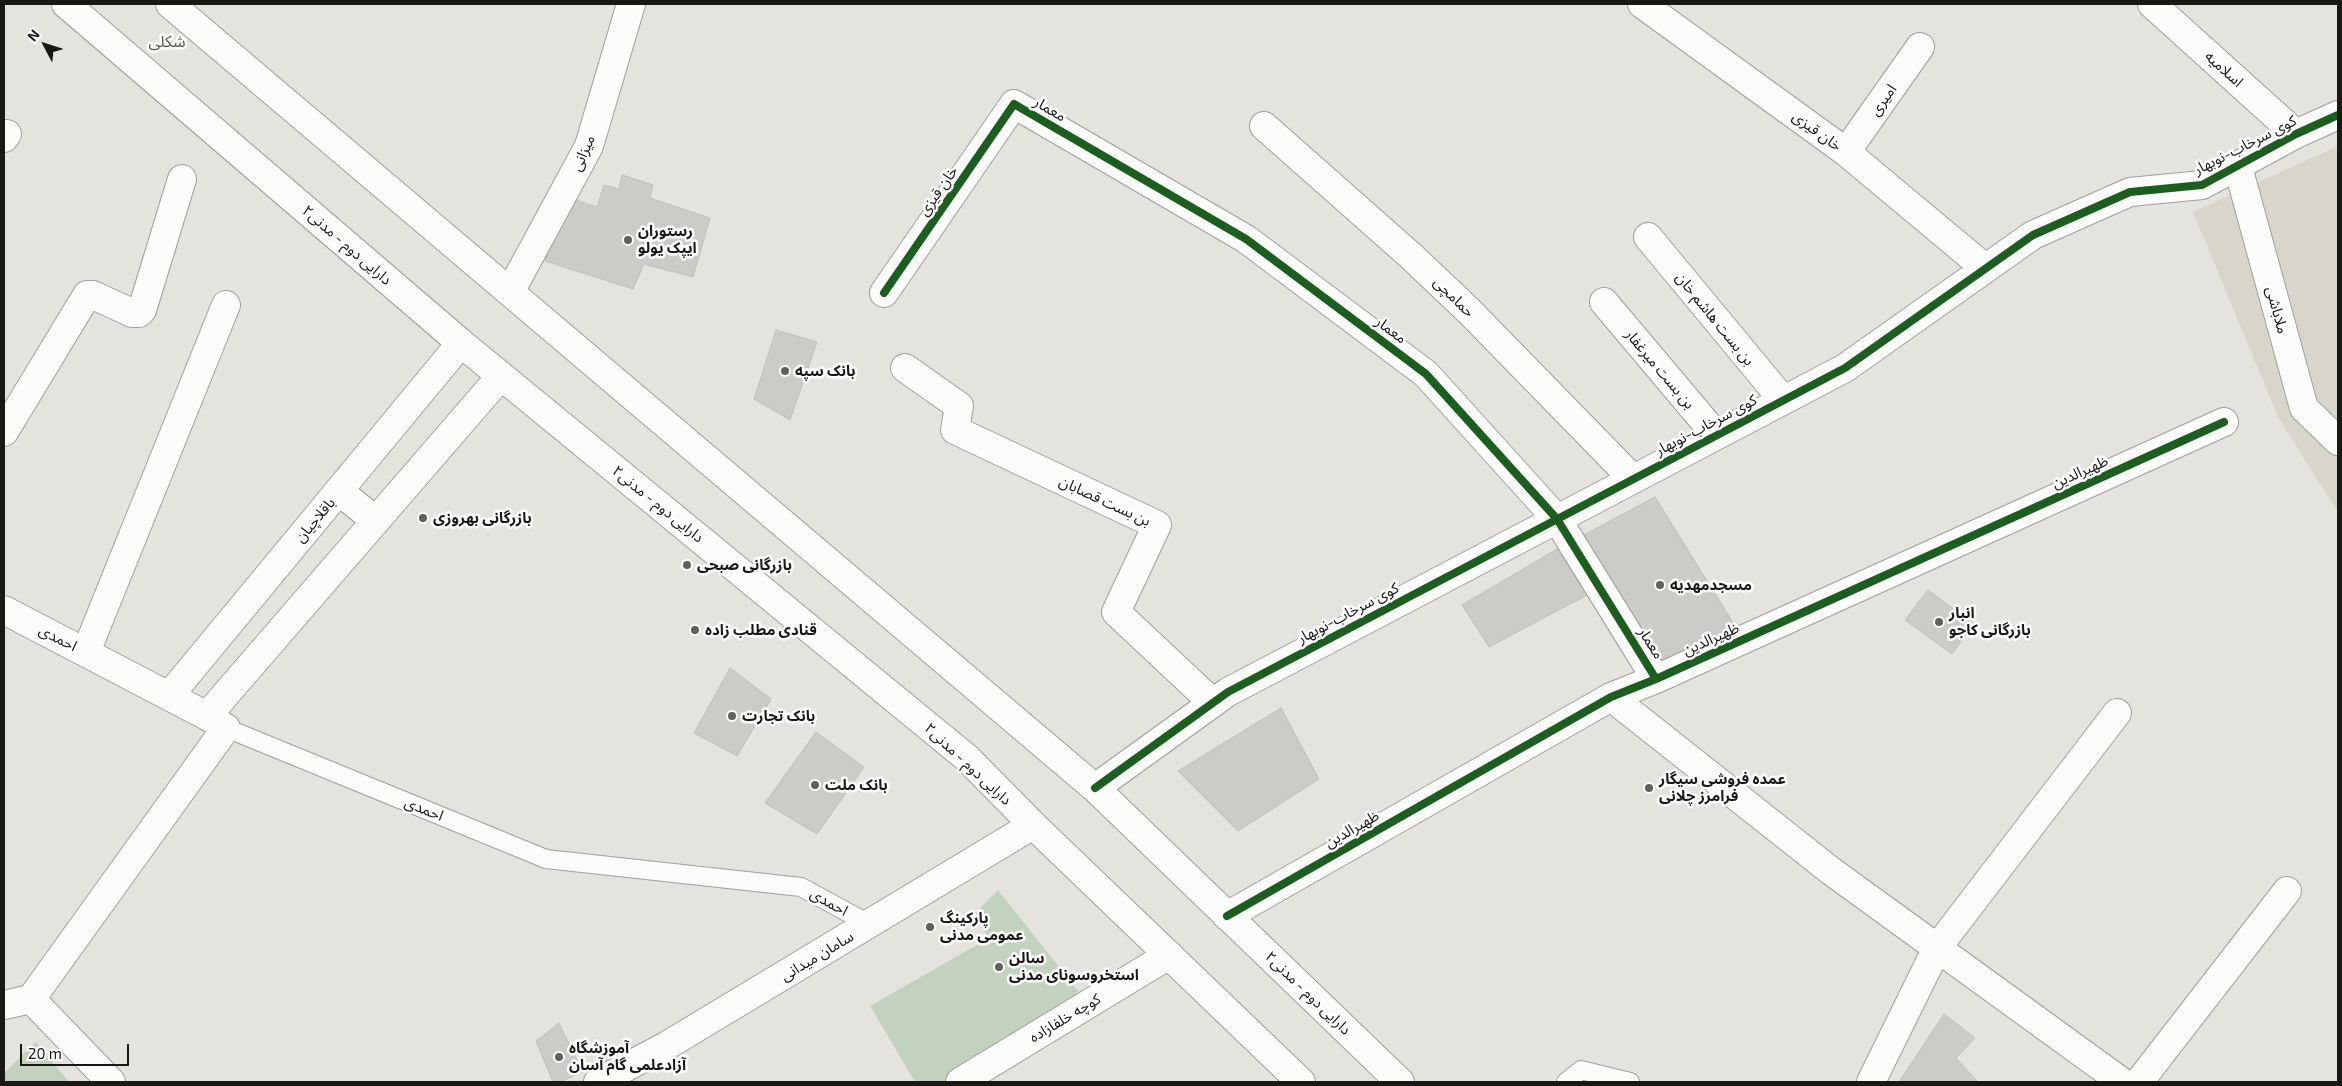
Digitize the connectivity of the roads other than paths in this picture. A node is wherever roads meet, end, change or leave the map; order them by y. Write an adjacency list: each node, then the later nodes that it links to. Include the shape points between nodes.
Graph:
1 (66, 4): 20 (street, دارایی دوم - مدنی۲)
2 (170, 4): 16 (street, دارایی دوم - مدنی۲)
3 (631, 4): 16 (street, میزانی, via 589,146)
4 (1642, 4): 11 (street, خان قیزی)
5 (2152, 4): 10 (street, اسلامیه)
6 (1920, 47): 11 (street, امیری)
7 (1014, 104): 17 (street, خان قیزی); 30 (street, معمار, via 1246,239 1426,374)
8 (2338, 115): 10 (street, کوی سرخاب-نوبهار)
9 (1264, 126): 28 (street, حمامچی, via 1469,311)
10 (2296, 134): 12 (street, کوی سرخاب-نوبهار)
11 (1846, 152): 15 (street, خان قیزی)
12 (2238, 166): 15 (street, کوی سرخاب-نوبهار, via 2202,185 2130,192 2033,235); 27 (street, ملاباشی, via 2304,408)
13 (182, 179): 25 (street, via 142,310 132,314 87,295)
14 (1648, 237): 23 (street, بن بست هاشم خان)
15 (1985, 268): 23 (street, کوی سرخاب-نوبهار, via 1845,368)
16 (510, 292): 40 (street, دارایی دوم - مدنی۲)
17 (884, 293)
18 (1604, 302): 26 (street, بن بست میرغفار)
19 (226, 305): 33 (street)
20 (461, 343): 22 (street, دارایی دوم - مدنی۲); 29 (street, باقلاچیان)
21 (905, 368): 37 (street, بن بست قصابان, via 959,406 955,430 1157,525 1116,612)
22 (501, 376): 31 (street); 41 (street, دارایی دوم - مدنی۲, via 967,758)
23 (1783, 400): 26 (street, کوی سرخاب-نوبهار)
24 (2224, 422): 34 (street, ظهیرالدین)
25 (4, 432)
26 (1716, 435): 28 (street, کوی سرخاب-نوبهار)
27 (2338, 441)
28 (1633, 479): 30 (street, کوی سرخاب-نوبهار)
29 (339, 491): 31 (street); 35 (street, باقلاچیان)
30 (1557, 519): 34 (street, معمار); 37 (street, کوی سرخاب-نوبهار, via 1228,692)
31 (376, 521): 39 (street)
32 (4, 610): 33 (street, احمدی)
33 (86, 652): 35 (street, احمدی)
34 (1656, 679): 36 (street, ظهیرالدین)
35 (169, 696): 39 (street, احمدی)
36 (1611, 697): 43 (street, ظهیرالدین); 45 (street, via 1831,871)
37 (1213, 703): 40 (street, کوی سرخاب-نوبهار)
38 (2117, 713): 45 (street)
39 (217, 722): 44 (lane, احمدی, via 546,859 801,887); 47 (street)
40 (1095, 788): 43 (street, دارایی دوم - مدنی۲)
41 (1033, 825): 44 (street, سامان میدانی); 46 (street, دارایی دوم - مدنی۲)
42 (2287, 891): 58 (street)
43 (1227, 916): 53 (street, دارایی دوم - مدنی۲)
44 (869, 924): 50 (street, سامان میدانی, via 666,1046)
45 (1937, 948): 56 (street); 57 (street)
46 (1169, 955): 51 (street, کوچه خلفازاده); 52 (street, دارایی دوم - مدنی۲)
47 (31, 999): 48 (street); 49 (street)
48 (4, 1005)
49 (111, 1082)
50 (598, 1082)
51 (960, 1082)
52 (1301, 1082)
53 (1400, 1082)
54 (1566, 1082): 55 (lane, via 1581,1070)
55 (1630, 1082)
56 (1871, 1082)
57 (2122, 1082)
58 (2139, 1082)

